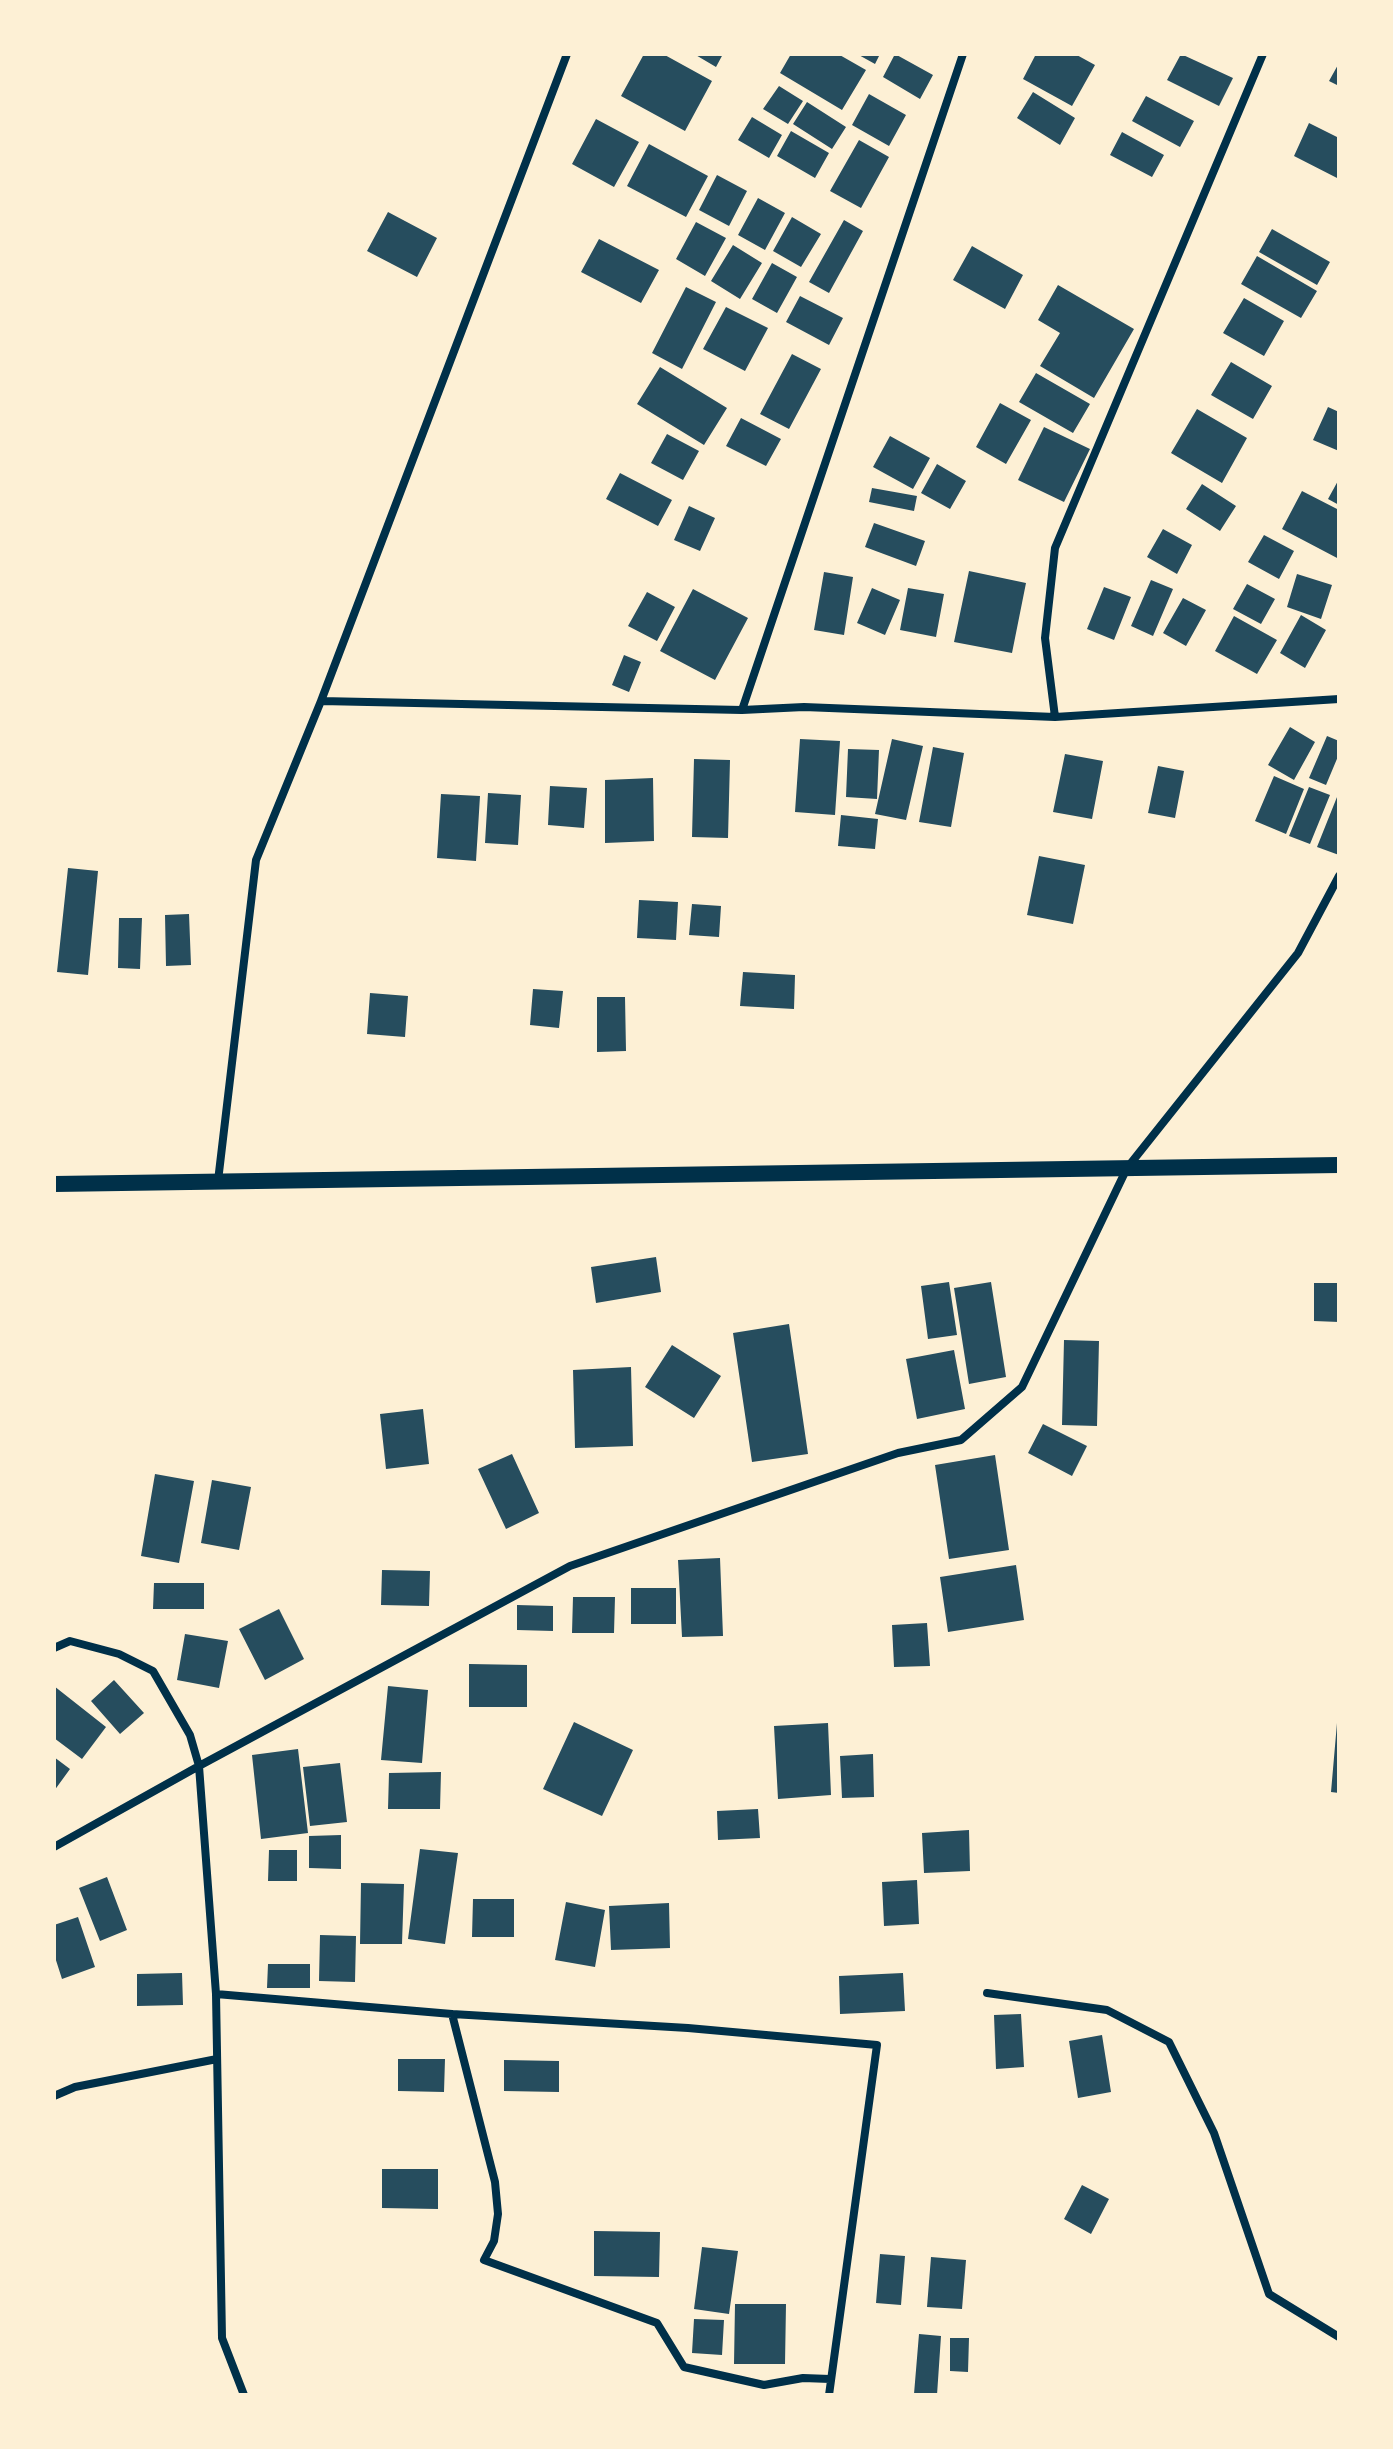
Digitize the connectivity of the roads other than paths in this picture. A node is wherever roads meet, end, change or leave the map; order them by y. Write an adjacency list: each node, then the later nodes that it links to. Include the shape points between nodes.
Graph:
1 (567, 54): 5 (street)
2 (963, 54): 6 (street)
3 (1263, 54): 7 (street, via 1055,548 1045,638)
4 (1339, 699): 7 (street)
5 (321, 701): 6 (street); 11 (street, via 256,860)
6 (742, 710): 7 (street, via 804,707)
7 (1055, 717)
8 (1339, 876): 10 (street, via 1298,953)
9 (1339, 1165): 10 (main road)
10 (1127, 1168): 11 (main road); 14 (street, via 1022,1387 961,1440 898,1453 570,1566)
11 (218, 1181): 12 (main road)
12 (54, 1184)
13 (54, 1648): 14 (street, via 70,1641 119,1654 153,1671 190,1735)
14 (199, 1766): 15 (street); 17 (street)
15 (54, 1847)
16 (987, 1993): 21 (street, via 1107,2010 1169,2042 1214,2133 1269,2294)
17 (216, 1994): 18 (street); 19 (street)
18 (452, 2014): 22 (street, via 495,2182 498,2214 494,2241 484,2260 657,2323 684,2367 764,2385); 22 (street, via 877,2045)
19 (217, 2059): 20 (street, via 75,2087); 23 (street, via 222,2338)
20 (54, 2096)
21 (1339, 2337)
22 (830, 2379): 24 (street)
23 (244, 2395)
24 (829, 2395)

